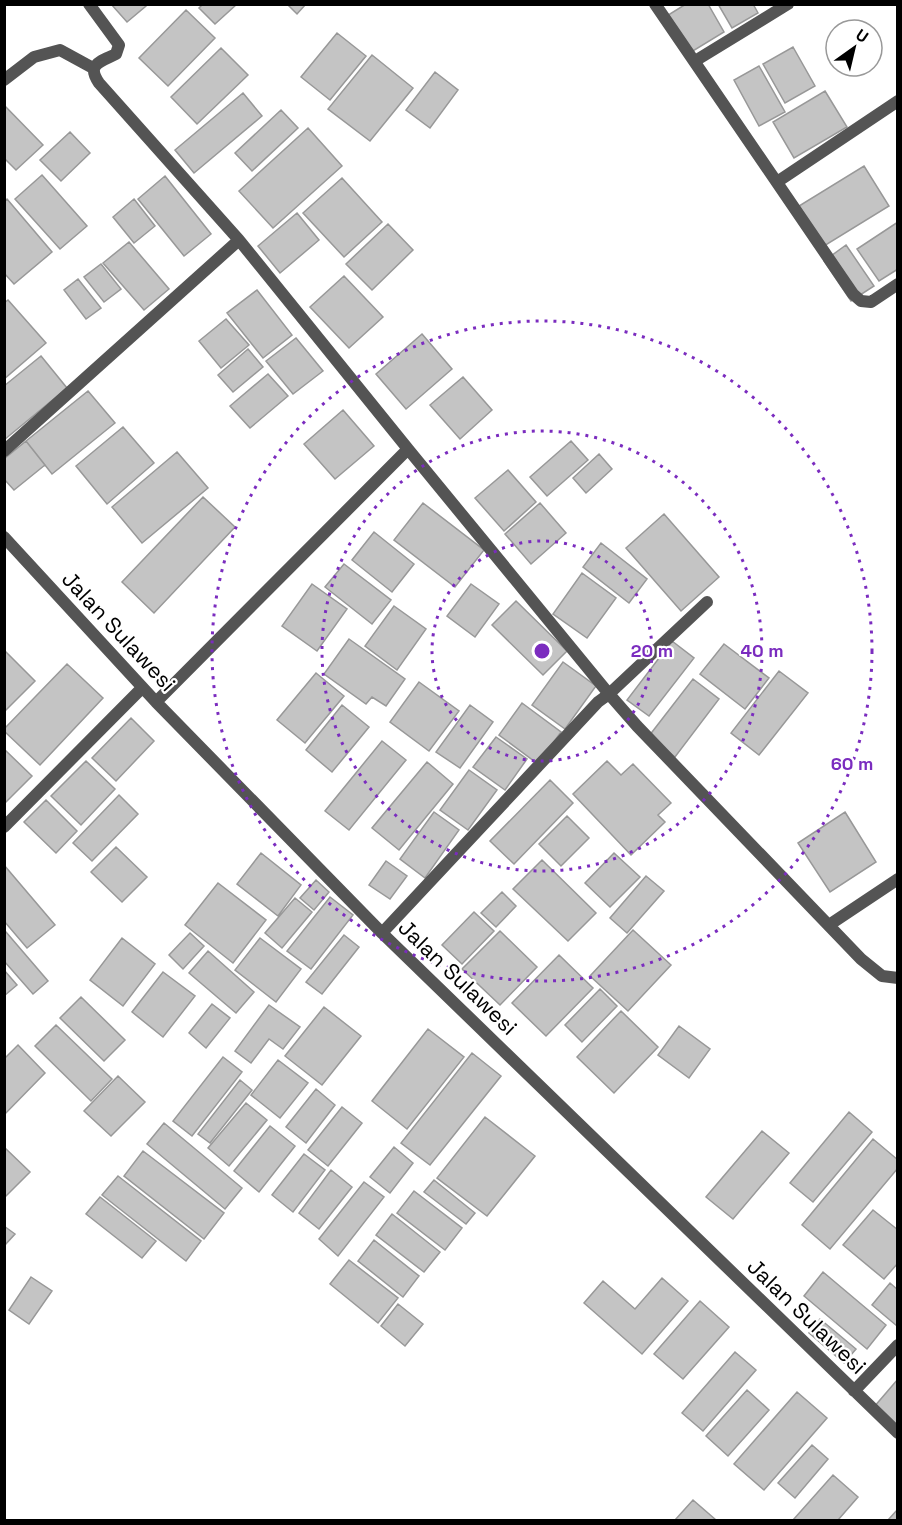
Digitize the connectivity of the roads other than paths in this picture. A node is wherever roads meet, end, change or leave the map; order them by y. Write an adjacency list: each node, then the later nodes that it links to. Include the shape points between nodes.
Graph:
1 (89, 4): 5 (street, via 119,45 116,54)
2 (655, 4): 4 (street)
3 (788, 4): 4 (street)
4 (695, 62): 8 (street)
5 (93, 68): 6 (street, via 60,50 34,57); 9 (street, via 99,83)
6 (4, 80)
7 (897, 101): 8 (street)
8 (777, 182): 10 (street, via 861,301 871,302)
9 (239, 240): 11 (street); 12 (street)
10 (897, 284)
11 (408, 449): 16 (street); 17 (street)
12 (4, 451)
13 (4, 537): 15 (street, Jalan Sulawesi)
14 (707, 602): 16 (street)
15 (142, 688): 17 (street, Jalan Sulawesi); 18 (street)
16 (609, 694): 20 (street); 21 (street)
17 (156, 702): 21 (street, Jalan Sulawesi)
18 (4, 827)
19 (897, 879): 20 (street)
20 (829, 925): 22 (street, via 882,976)
21 (382, 933): 24 (street, Jalan Sulawesi)
22 (897, 978)
23 (897, 1345): 24 (street)
24 (854, 1391): 25 (street, Jalan Sulawesi)
25 (897, 1433)

